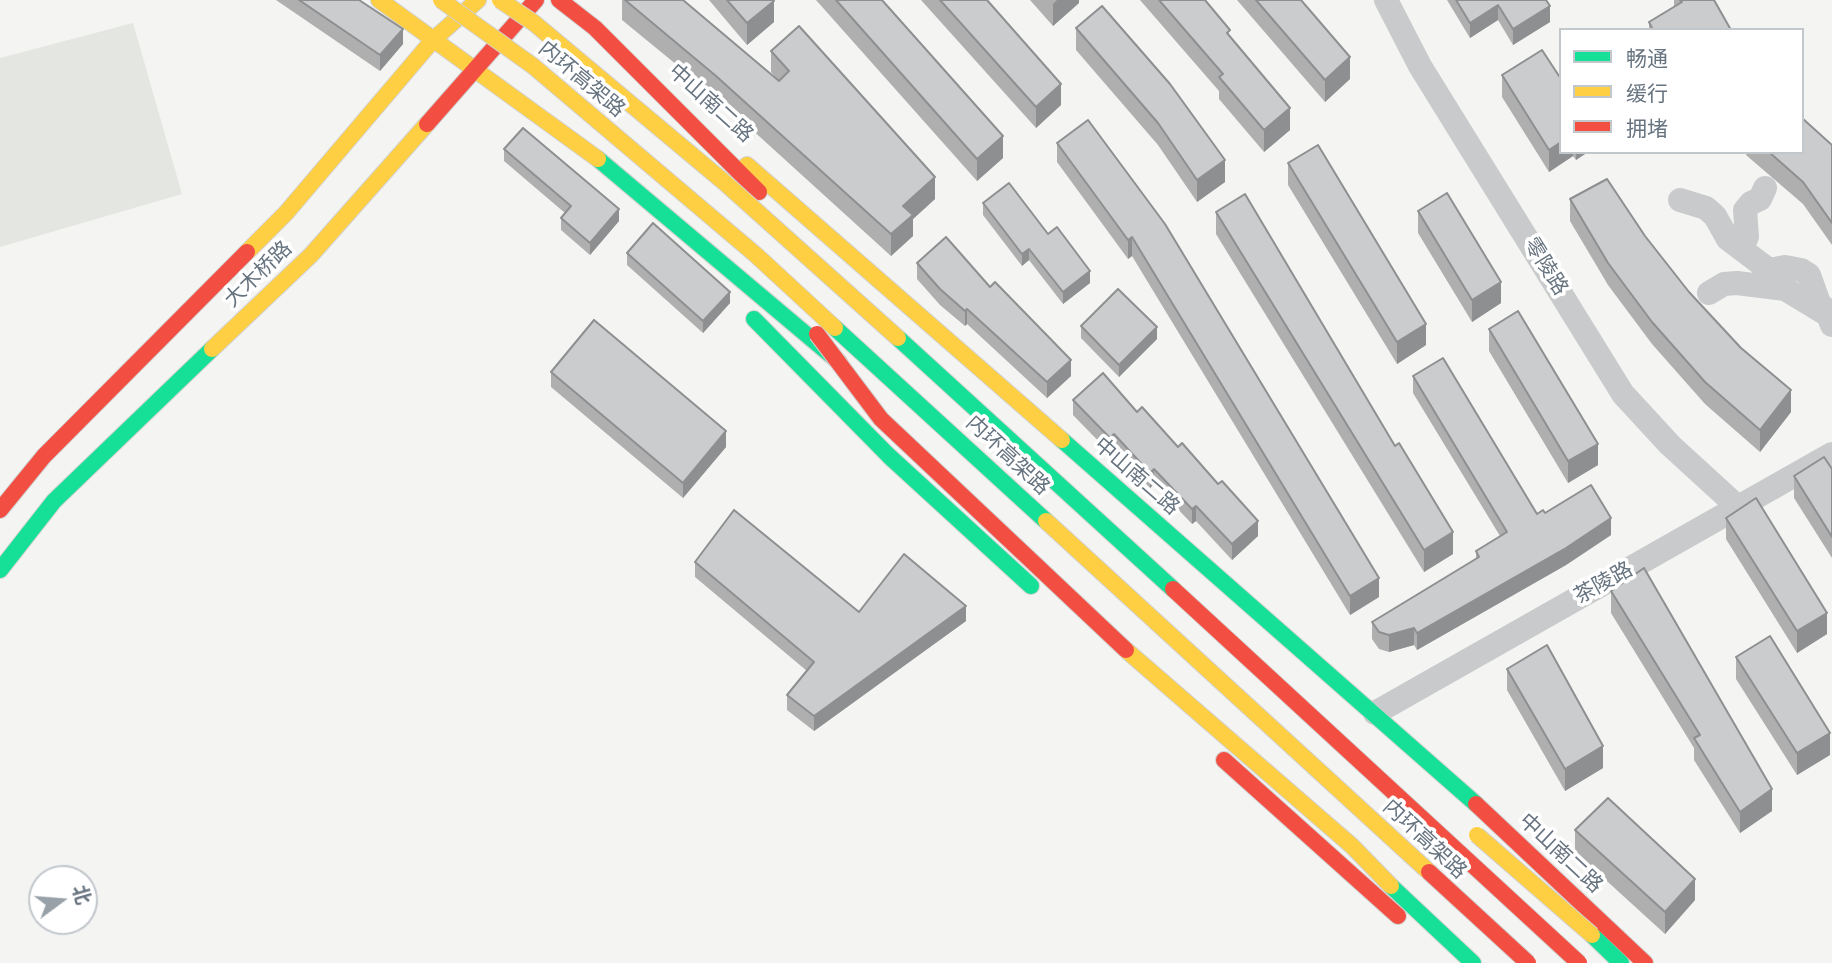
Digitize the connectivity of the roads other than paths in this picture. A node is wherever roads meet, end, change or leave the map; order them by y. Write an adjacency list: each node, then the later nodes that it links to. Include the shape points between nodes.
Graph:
1 (379, 0): 9 (main road)
2 (441, 0): 16 (main road, 内环高架路, bridge, via 533,66)
3 (478, 0): 9 (main road, 大木桥路)
4 (500, 0): 14 (main road, 内环高架路, bridge, via 534,23)
5 (536, 0): 10 (main road, 大木桥路)
6 (559, 0): 8 (main road, 中山南二路)
7 (1386, 0): 24 (street, 零陵路, via 1420,66 1623,394)
8 (594, 28): 31 (main road, 中山南二路); 40 (main road, 中山南二路, via 876,309 1049,490)
9 (433, 40): 10 (main road); 25 (main road, 大木桥路, via 286,213 44,456)
10 (474, 70): 11 (main road); 27 (main road, 大木桥路, via 311,255 54,501)
11 (608, 166): 17 (main road); 22 (main road)
12 (1765, 188): 15 (street, via 1760,199 1745,210 1747,237)
13 (1680, 200): 15 (street, via 1706,208)
14 (770, 223): 26 (main road, bridge, via 994,398); 39 (main road, 内环高架路, bridge)
15 (1740, 248): 18 (street)
16 (756, 255): 36 (main road, bridge, via 881,419 1134,658 1352,846); 38 (main road, 内环高架路, bridge)
17 (708, 273)
18 (1777, 279): 19 (street, via 1724,284); 21 (street, via 1785,267 1809,275)
19 (1709, 293)
20 (738, 303): 28 (main road, via 889,456)
21 (1830, 320)
22 (890, 404)
23 (1832, 454): 24 (street, 茶陵路)
24 (1739, 508): 31 (street, 茶陵路)
25 (0, 510)
26 (1139, 530)
27 (0, 570)
28 (1040, 595)
29 (1102, 651): 30 (main road)
30 (1133, 679)
31 (1375, 713): 42 (main road, 中山南二路)
32 (1247, 734): 37 (main road)
33 (1216, 753): 35 (main road)
34 (1469, 828): 41 (main road, bridge)
35 (1454, 963)
36 (1473, 963)
37 (1479, 963)
38 (1528, 963)
39 (1579, 963)
40 (1601, 963)
41 (1621, 963)
42 (1645, 963)

